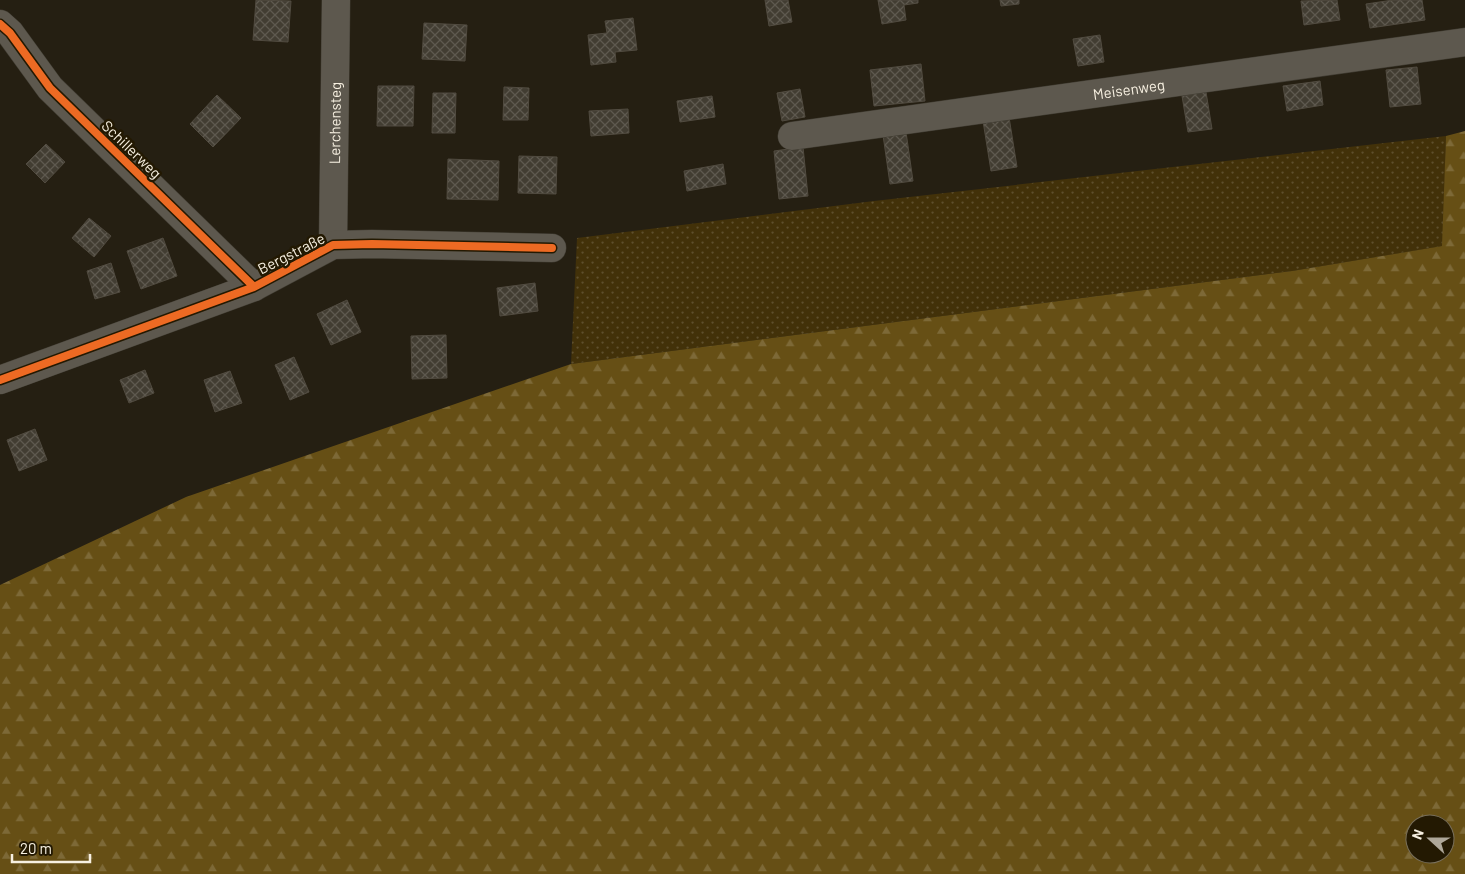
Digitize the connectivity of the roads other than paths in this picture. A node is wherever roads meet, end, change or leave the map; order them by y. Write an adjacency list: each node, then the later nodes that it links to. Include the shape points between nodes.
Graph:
1 (336, 0): 5 (street, Lerchensteg)
2 (0, 24): 7 (street, Schillerweg, via 50,88)
3 (1465, 42): 4 (street, Meisenweg)
4 (792, 136)
5 (333, 245): 6 (street, Bergstraße); 7 (street, Bergstraße)
6 (552, 248)
7 (254, 287): 8 (street, Bergstraße)
8 (0, 380)

